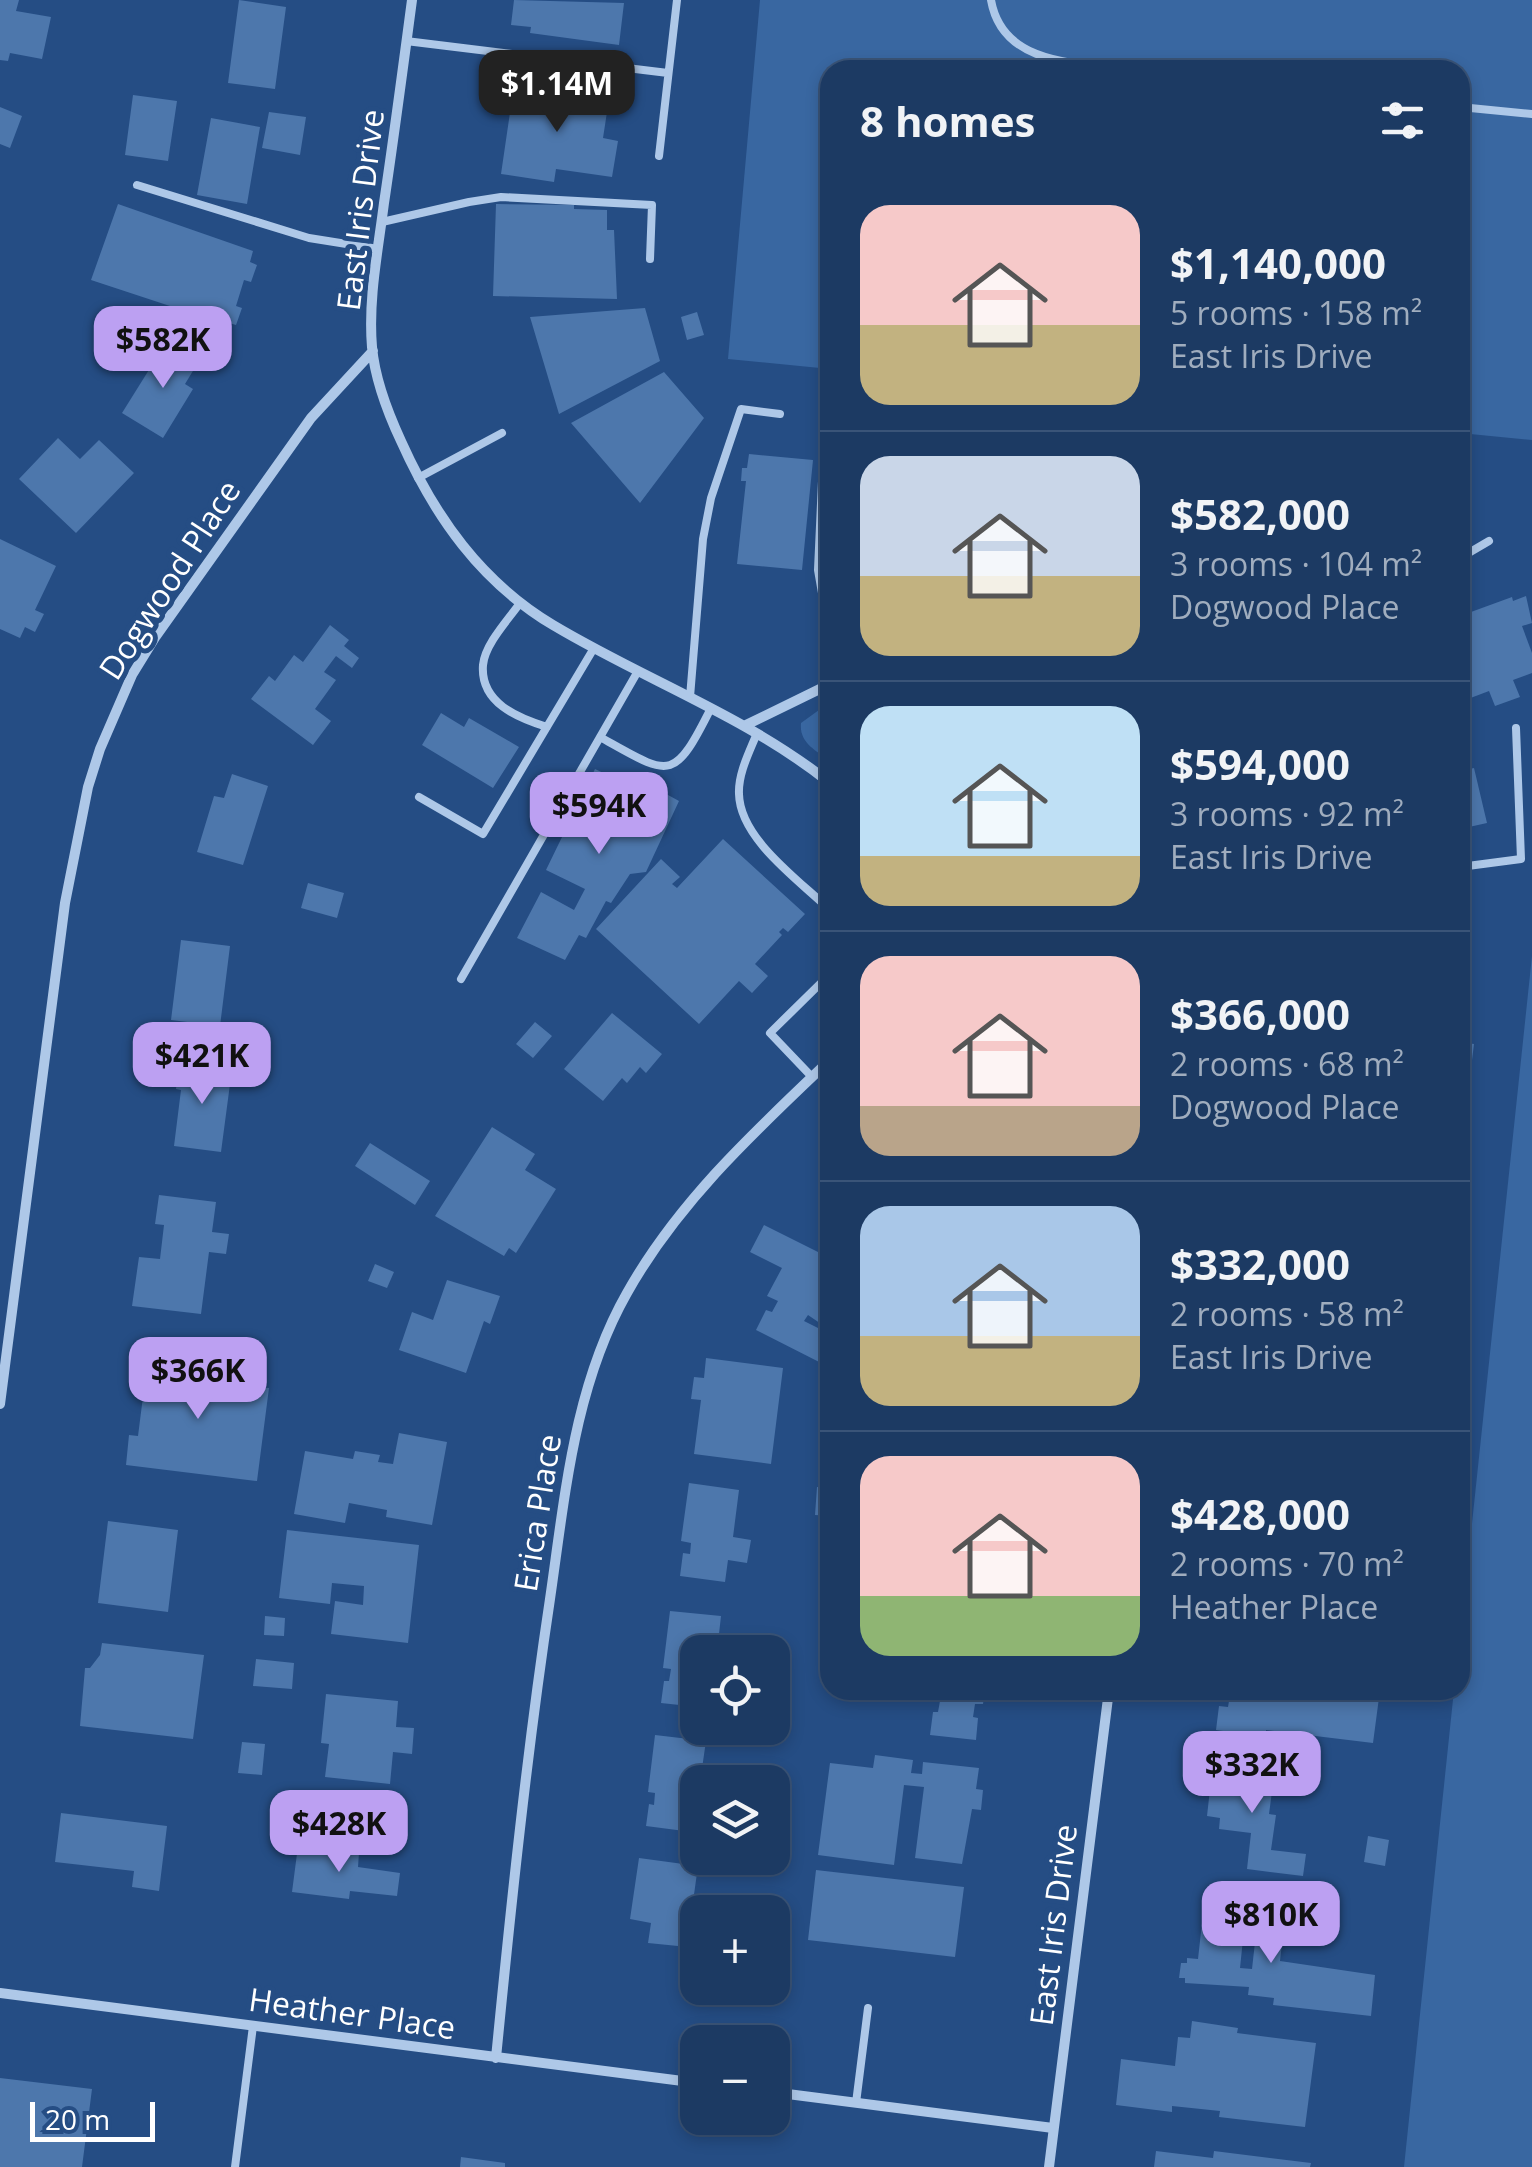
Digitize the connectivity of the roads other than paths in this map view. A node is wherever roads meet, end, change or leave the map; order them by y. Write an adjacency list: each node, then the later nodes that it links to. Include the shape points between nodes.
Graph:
1 (412, 0): 4 (street, East Iris Drive)
2 (677, 0): 6 (lane)
3 (992, 0): 5 (lane, via 1003,32 1025,51)
4 (406, 40): 6 (lane); 11 (street, East Iris Drive)
5 (1065, 60)
6 (668, 73): 9 (lane)
7 (1470, 108): 8 (lane)
8 (1532, 114)
9 (659, 156)
10 (137, 185): 12 (lane, via 310,238)
11 (382, 222): 12 (street, East Iris Drive); 13 (lane, via 501,198 652,205)
12 (378, 248): 14 (street, East Iris Drive)
13 (650, 259)
14 (373, 352): 17 (street, East Iris Drive, via 389,415); 41 (street, Dogwood Place, via 311,418 156,636 100,749 64,904)
15 (780, 414): 26 (lane, via 740,409 703,539)
16 (502, 433): 17 (lane)
17 (418, 478): 22 (street, East Iris Drive, via 470,556)
18 (820, 526): 21 (lane)
19 (1489, 541): 20 (lane)
20 (1470, 552)
21 (820, 577)
22 (520, 603): 23 (street, East Iris Drive); 29 (lane, via 490,648 486,680 502,707)
23 (594, 648): 24 (street, East Iris Drive); 29 (lane)
24 (638, 671): 26 (street, East Iris Drive); 32 (lane)
25 (820, 689): 28 (street)
26 (690, 697): 27 (street, East Iris Drive)
27 (712, 708): 28 (street, East Iris Drive); 32 (lane, via 690,750 665,769)
28 (746, 725): 31 (street, East Iris Drive)
29 (546, 727): 34 (lane, via 483,834)
30 (1516, 728): 35 (lane, via 1522,859)
31 (758, 733): 33 (street, East Iris Drive); 36 (lane, via 739,794 750,832)
32 (600, 737): 37 (lane)
33 (820, 777)
34 (419, 797)
35 (1470, 866)
36 (820, 900)
37 (462, 980)
38 (820, 984): 40 (lane, via 770,1033)
39 (820, 1069): 40 (street, Erica Place)
40 (812, 1077): 46 (street, Erica Place, via 674,1223 626,1295 592,1373 566,1483 520,1815)
41 (0, 1404)
42 (1108, 1700): 50 (street, East Iris Drive)
43 (0, 1992): 45 (street, Heather Place)
44 (868, 2008): 49 (lane)
45 (254, 2026): 46 (street, Heather Place); 51 (lane)
46 (496, 2058): 47 (street, Heather Place)
47 (680, 2081)
48 (790, 2094): 49 (street)
49 (856, 2103): 50 (street)
50 (1054, 2128): 52 (street, East Iris Drive)
51 (234, 2167)
52 (1048, 2167)

